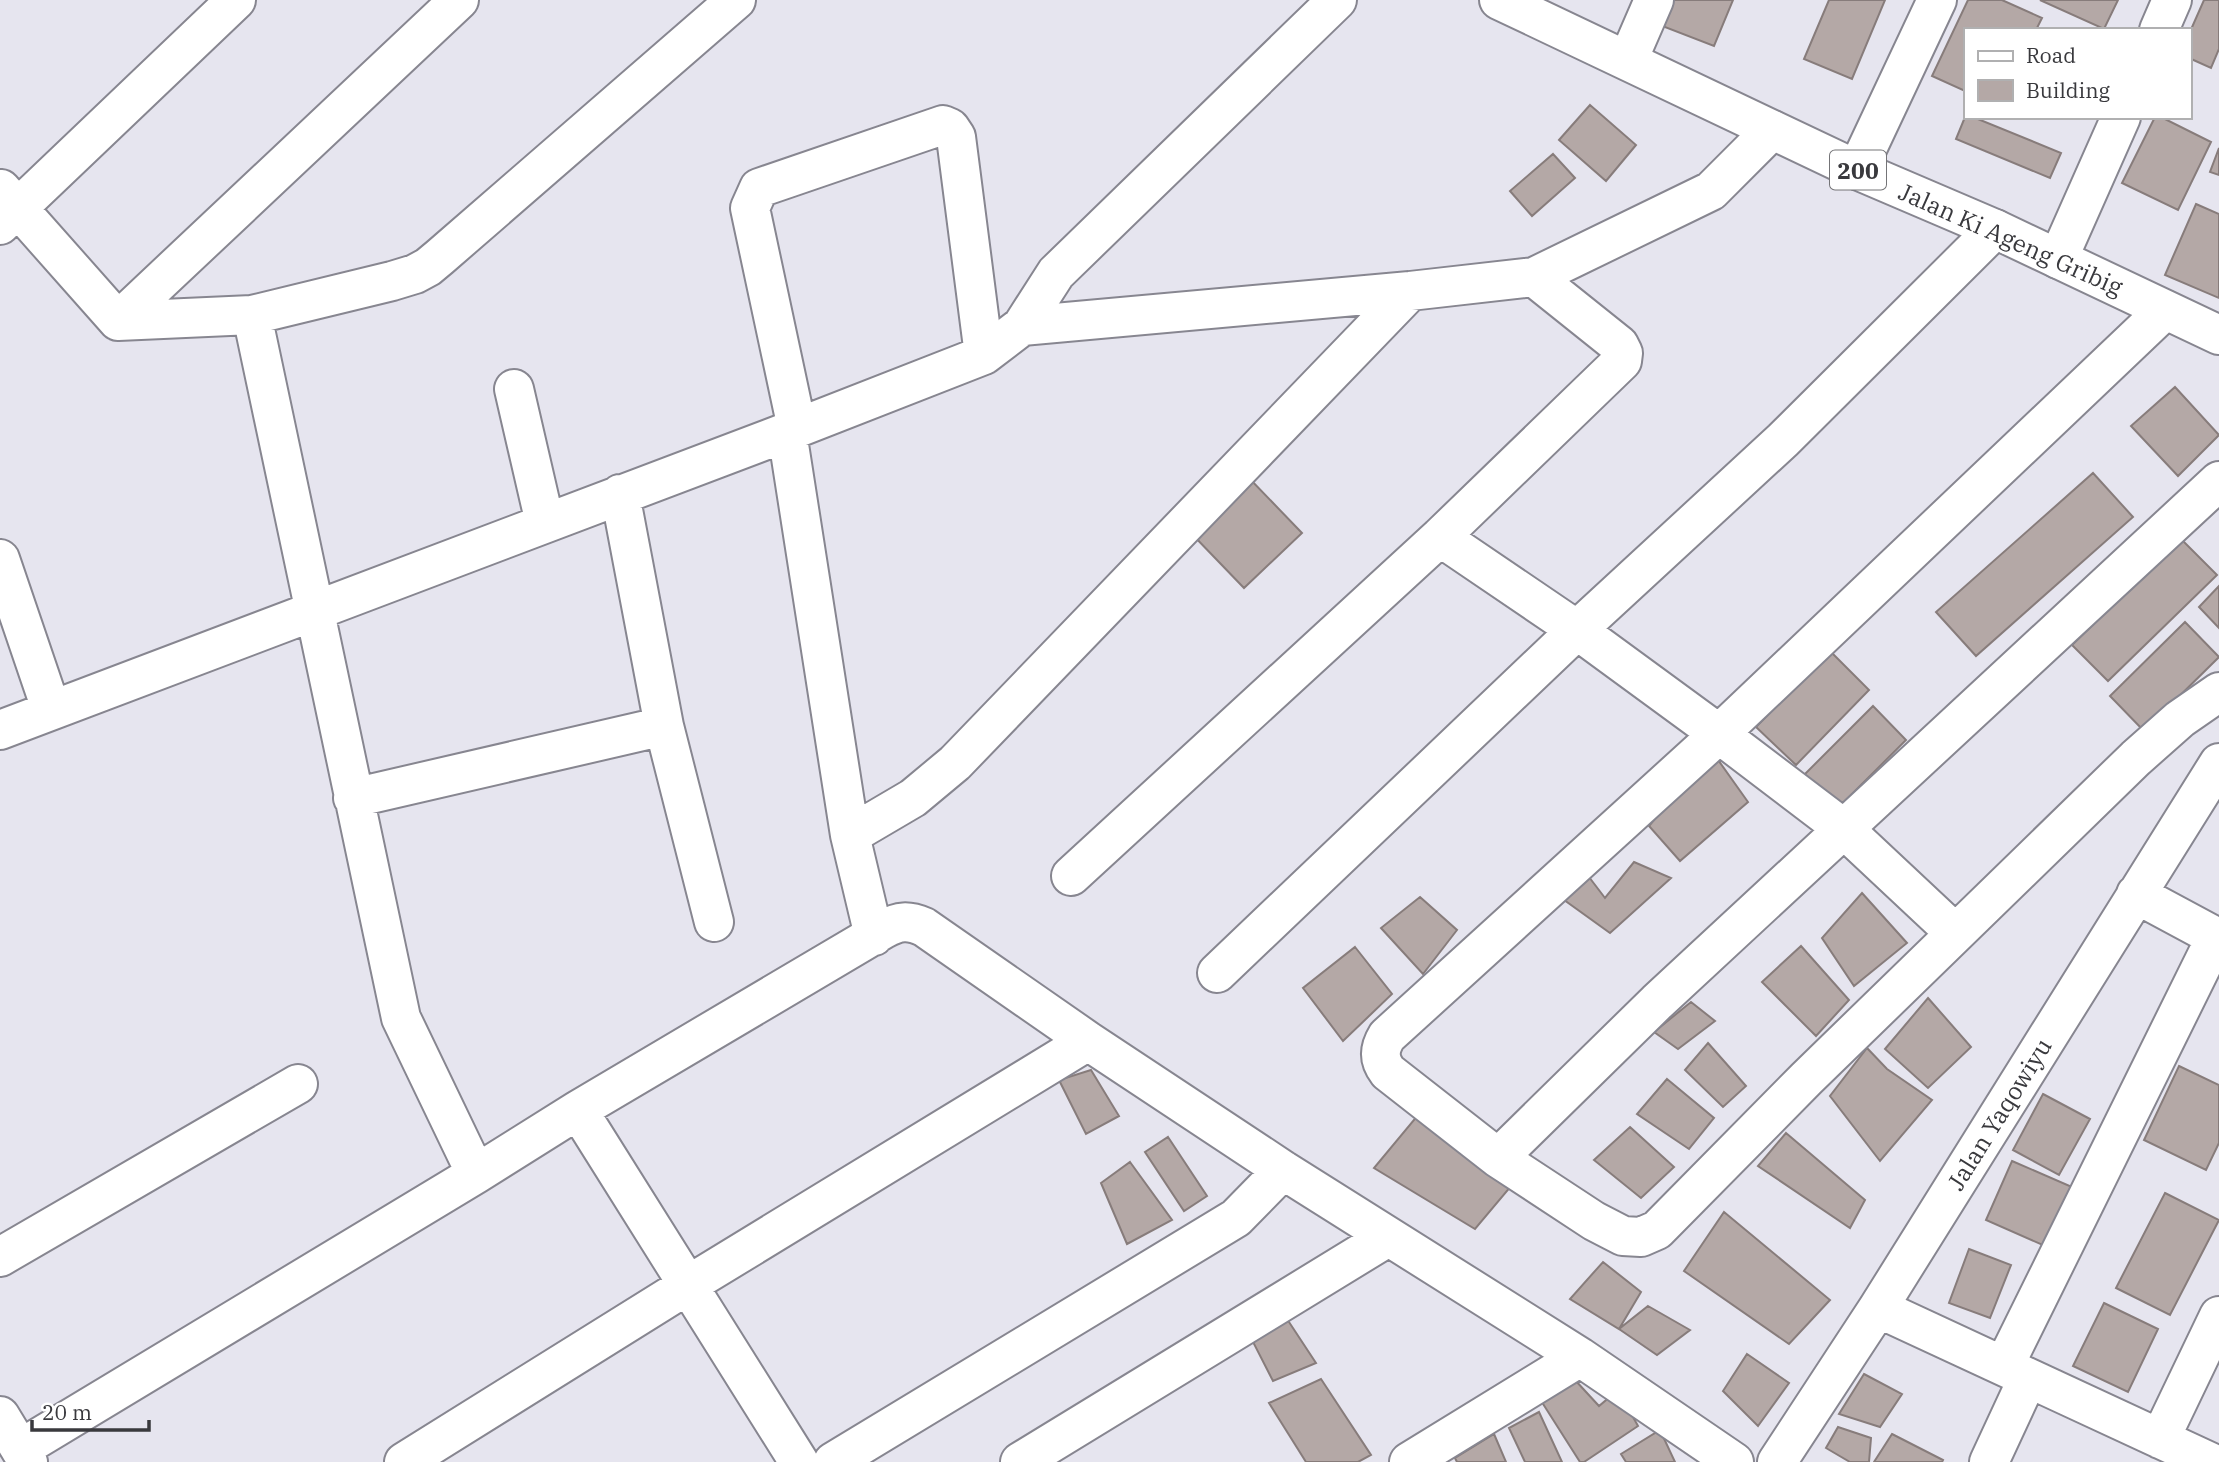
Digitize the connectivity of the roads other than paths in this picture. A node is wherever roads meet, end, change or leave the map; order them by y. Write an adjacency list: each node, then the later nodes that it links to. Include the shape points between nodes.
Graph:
1 (236, 0): 14 (street)
2 (459, 0): 21 (street)
3 (736, 0): 20 (street, via 428,267 392,281)
4 (1337, 0): 22 (street, via 1056,273)
5 (1499, 0): 10 (street, Jalan Ki Ageng Gribig / 200)
6 (1654, 0): 10 (street)
7 (1937, 0): 13 (street)
8 (2172, 0): 9 (street)
9 (2160, 28)
10 (1628, 60): 12 (street, Jalan Ki Ageng Gribig / 200)
11 (2119, 119): 16 (street)
12 (1772, 130): 13 (street, Jalan Ki Ageng Gribig / 200); 17 (street, via 1711,191)
13 (1857, 170): 15 (street, Jalan Ki Ageng Gribig / 200)
14 (6, 207): 21 (street)
15 (1994, 229): 16 (street, Jalan Ki Ageng Gribig / 200); 33 (street, via 1783,440)
16 (2058, 259): 19 (street, Jalan Ki Ageng Gribig / 200)
17 (1534, 276): 18 (street); 30 (street, via 1619,345 1622,361)
18 (1410, 291): 22 (street); 42 (street, via 955,763 913,798)
19 (2165, 310): 23 (street, Jalan Ki Ageng Gribig / 200); 38 (street)
20 (252, 315): 21 (street); 32 (street)
21 (118, 321)
22 (1022, 326): 24 (street)
23 (2219, 335)
24 (984, 355): 26 (street); 26 (street, via 956,137 950,128 943,125 759,188 750,208)
25 (514, 389): 29 (street)
26 (792, 430): 28 (street); 42 (street)
27 (2219, 481): 41 (street)
28 (620, 494): 29 (street); 36 (street)
29 (545, 523): 32 (street)
30 (1440, 537): 33 (street); 43 (street)
31 (0, 559): 35 (street)
32 (314, 610): 35 (street); 40 (street)
33 (1577, 630): 38 (street); 48 (street)
34 (2219, 692): 46 (street, via 2136,758)
35 (51, 709): 37 (street)
36 (664, 726): 40 (street); 45 (street)
37 (0, 730)
38 (1719, 734): 41 (street); 52 (street, via 1381,1046 1382,1064 1388,1072)
39 (2219, 763): 44 (street, Jalan Yaqowiyu)
40 (353, 798): 54 (street, via 401,1018)
41 (1844, 829): 46 (street); 52 (street)
42 (850, 835): 47 (street)
43 (1071, 876)
44 (2136, 894): 58 (street, Jalan Yaqowiyu); 61 (street, via 2216,937)
45 (714, 922)
46 (1955, 933): 52 (street, via 1657,1230 1640,1237 1623,1236)
47 (874, 936): 49 (street, via 906,921 924,927); 51 (street)
48 (1217, 973)
49 (1088, 1041): 53 (street); 57 (street)
50 (298, 1084): 56 (street)
51 (578, 1110): 54 (street); 57 (street)
52 (1498, 1158)
53 (1283, 1170): 55 (street); 67 (street, via 1236,1218)
54 (477, 1174): 64 (street)
55 (1388, 1237): 60 (street); 68 (street)
56 (0, 1257)
57 (688, 1285): 65 (street); 66 (street)
58 (1878, 1308): 61 (street); 71 (street, Jalan Yaqowiyu)
59 (2219, 1316): 63 (street)
60 (1580, 1357): 69 (street); 70 (street)
61 (2016, 1372): 63 (street); 72 (street)
62 (0, 1416): 64 (street)
63 (2188, 1454)
64 (24, 1456)
65 (404, 1462)
66 (799, 1462)
67 (833, 1462)
68 (1020, 1462)
69 (1409, 1462)
70 (1734, 1462)
71 (1777, 1462)
72 (1989, 1462)

